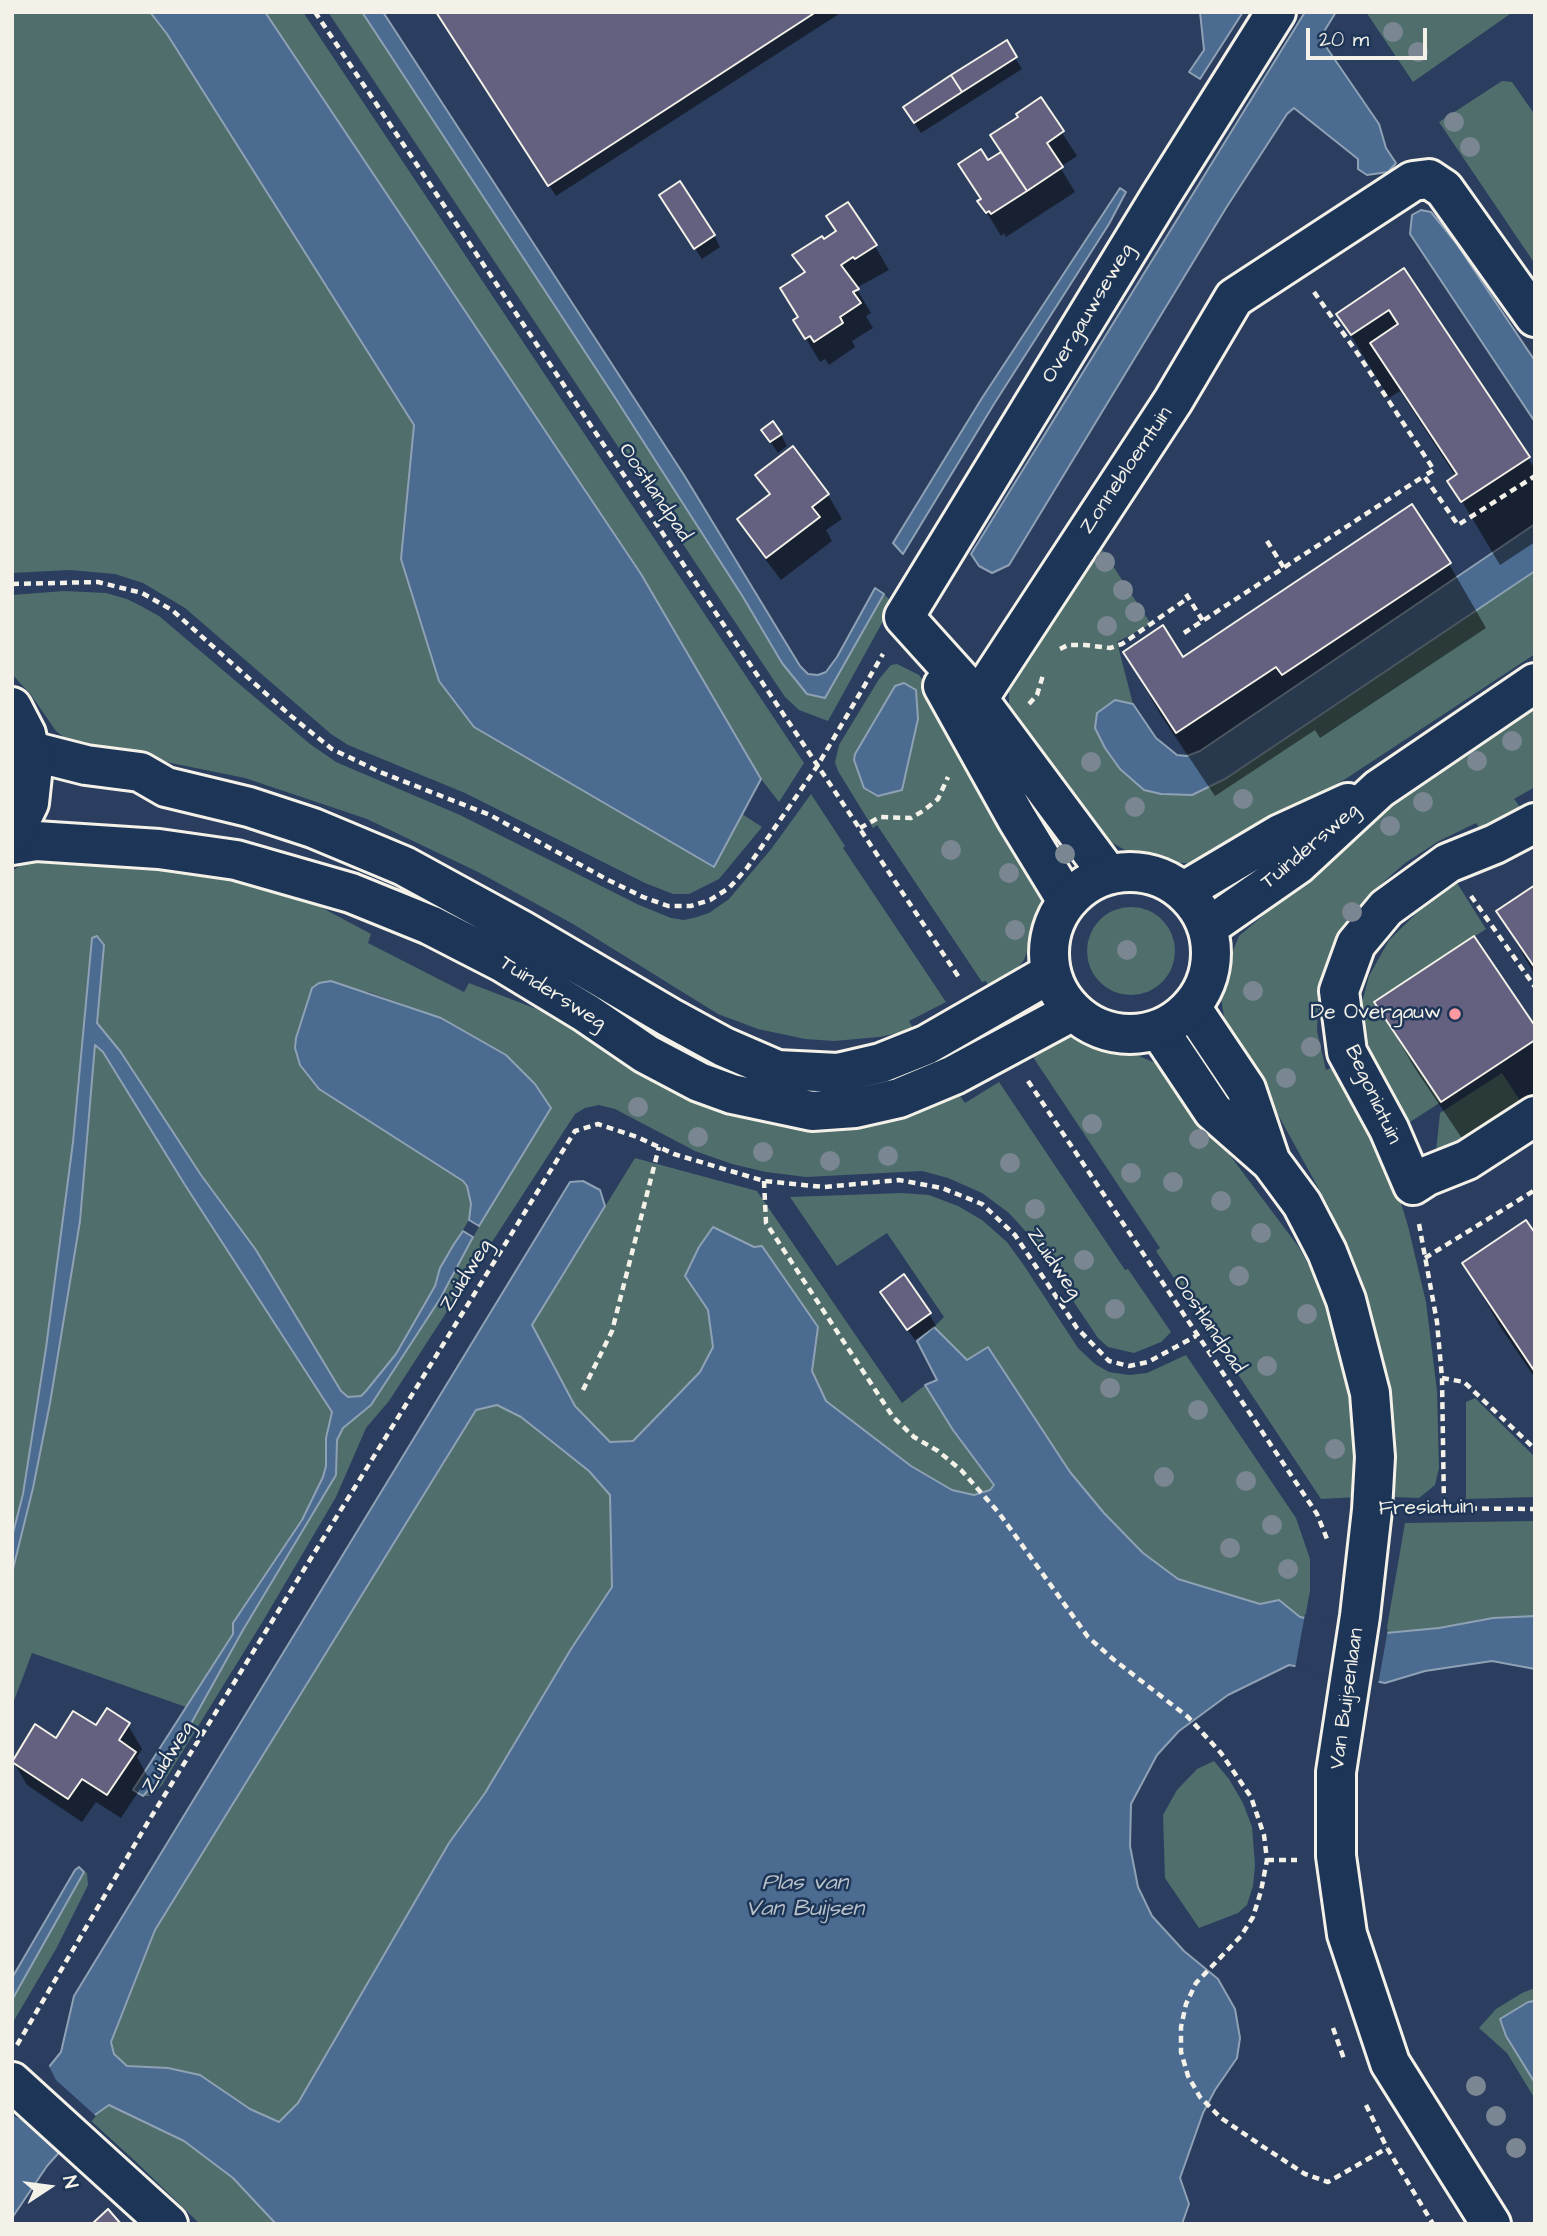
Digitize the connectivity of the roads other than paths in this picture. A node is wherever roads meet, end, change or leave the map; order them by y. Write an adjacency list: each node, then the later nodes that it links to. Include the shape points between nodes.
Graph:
1 (1276, 12): 3 (street, Overgauwseweg)
2 (1535, 317): 5 (street, Zonnebloemtuin, via 1444,189 1429,179 1413,181 1234,298 1173,401)
3 (904, 617): 5 (street); 14 (street)
4 (1535, 683): 8 (street, Tuindersweg)
5 (978, 699): 12 (street)
6 (12, 708): 7 (street, via 26,734)
7 (25, 770): 10 (street, via 29,803); 16 (street, Tuindersweg, via 84,791 137,797 166,787 313,828 404,866 669,1017 777,1070 838,1073 881,1063 926,1045)
8 (1379, 789): 13 (street, Tuindersweg, via 1280,834); 15 (street, Tuindersweg, via 1297,865)
9 (1535, 823): 20 (street, Begoniatuin, via 1448,863 1385,908 1356,944 1339,991 1347,1052 1413,1185 1467,1160)
10 (12, 838)
11 (12, 845): 18 (street, Tuindersweg, via 36,841 159,849 236,860 351,893 430,925 502,962 646,1054 699,1082 812,1111 899,1098 954,1075)
12 (1108, 874): 13 (street, via 1135,871 1161,877); 14 (street)
13 (1184, 891): 15 (street)
14 (1067, 901): 16 (street, via 1054,923 1048,948)
15 (1208, 927): 17 (street, via 1210,970)
16 (1051, 973): 18 (street)
17 (1191, 1007): 19 (street); 21 (street, Van Buijsenlaan, via 1246,1089)
18 (1073, 1011): 19 (street, via 1091,1025 1113,1033 1136,1035)
19 (1158, 1030): 21 (street, Van Buijsenlaan, via 1213,1111)
20 (1535, 1116)
21 (1271, 1162): 24 (street, Van Buijsenlaan, via 1302,1204 1327,1252 1346,1300 1370,1394 1372,1510 1336,1772 1335,1856 1348,1934 1390,2063)
22 (15, 2075): 23 (street, via 78,2142)
23 (168, 2224)
24 (1491, 2224)

